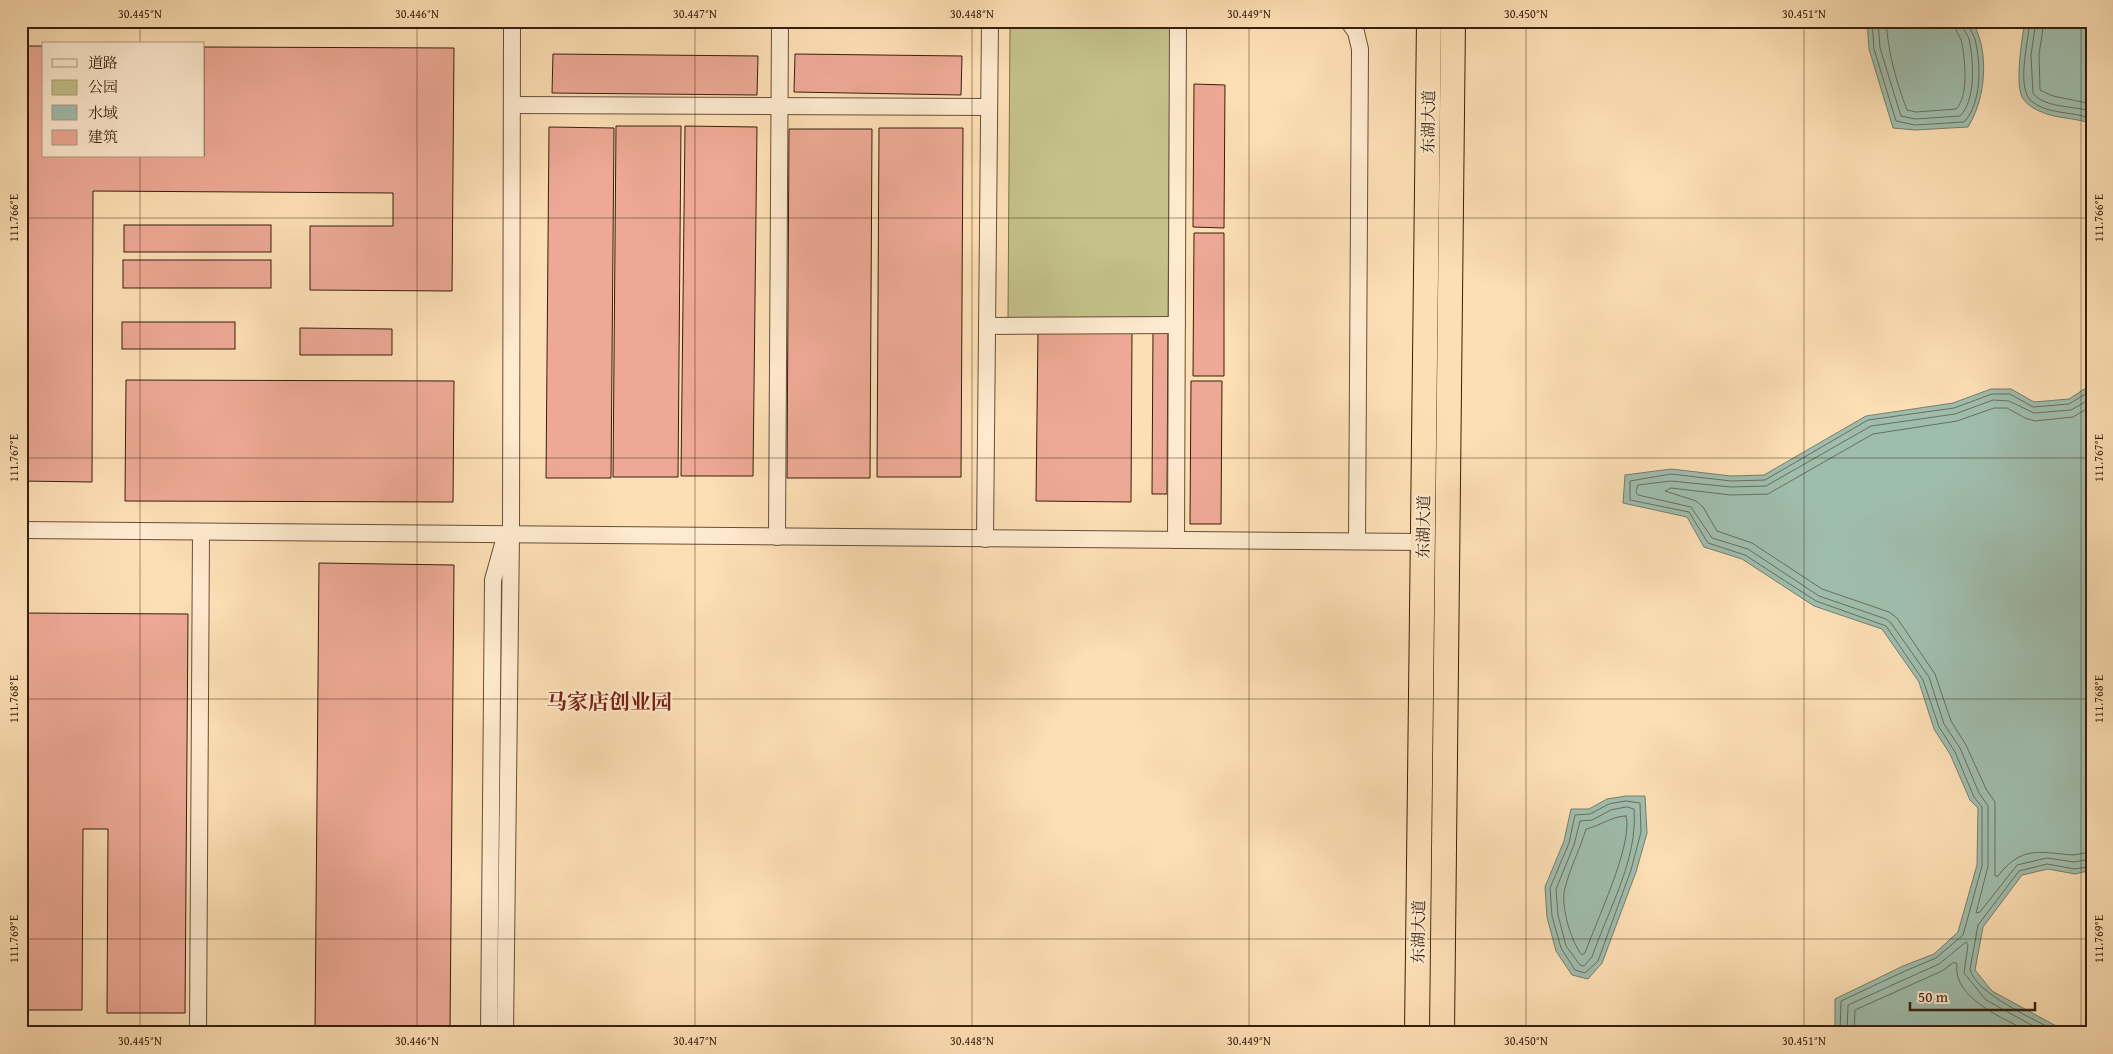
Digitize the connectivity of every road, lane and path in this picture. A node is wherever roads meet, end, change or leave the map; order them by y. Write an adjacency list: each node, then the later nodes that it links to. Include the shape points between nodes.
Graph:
1 (512, 21): 8 (street)
2 (780, 21): 9 (street)
3 (990, 21): 10 (street)
4 (1178, 21): 12 (street)
5 (1348, 21): 19 (street, via 1356,32 1360,49)
6 (1429, 21): 20 (highway, 东湖大道)
7 (1453, 21): 25 (highway, 东湖大道)
8 (512, 105): 9 (street); 15 (street)
9 (780, 106): 10 (street); 16 (street)
10 (989, 107): 11 (street)
11 (987, 326): 12 (street); 17 (street)
12 (1177, 326): 18 (street)
13 (21, 530): 14 (street)
14 (201, 532): 15 (street); 21 (street)
15 (508, 535): 16 (street); 22 (street, via 494,580); 23 (street)
16 (777, 537): 17 (street)
17 (985, 539): 18 (street)
18 (1176, 540): 19 (street)
19 (1357, 542): 20 (street)
20 (1423, 542): 24 (highway, 东湖大道)
21 (198, 1033)
22 (489, 1033)
23 (505, 1033)
24 (1417, 1033)
25 (1442, 1033)

